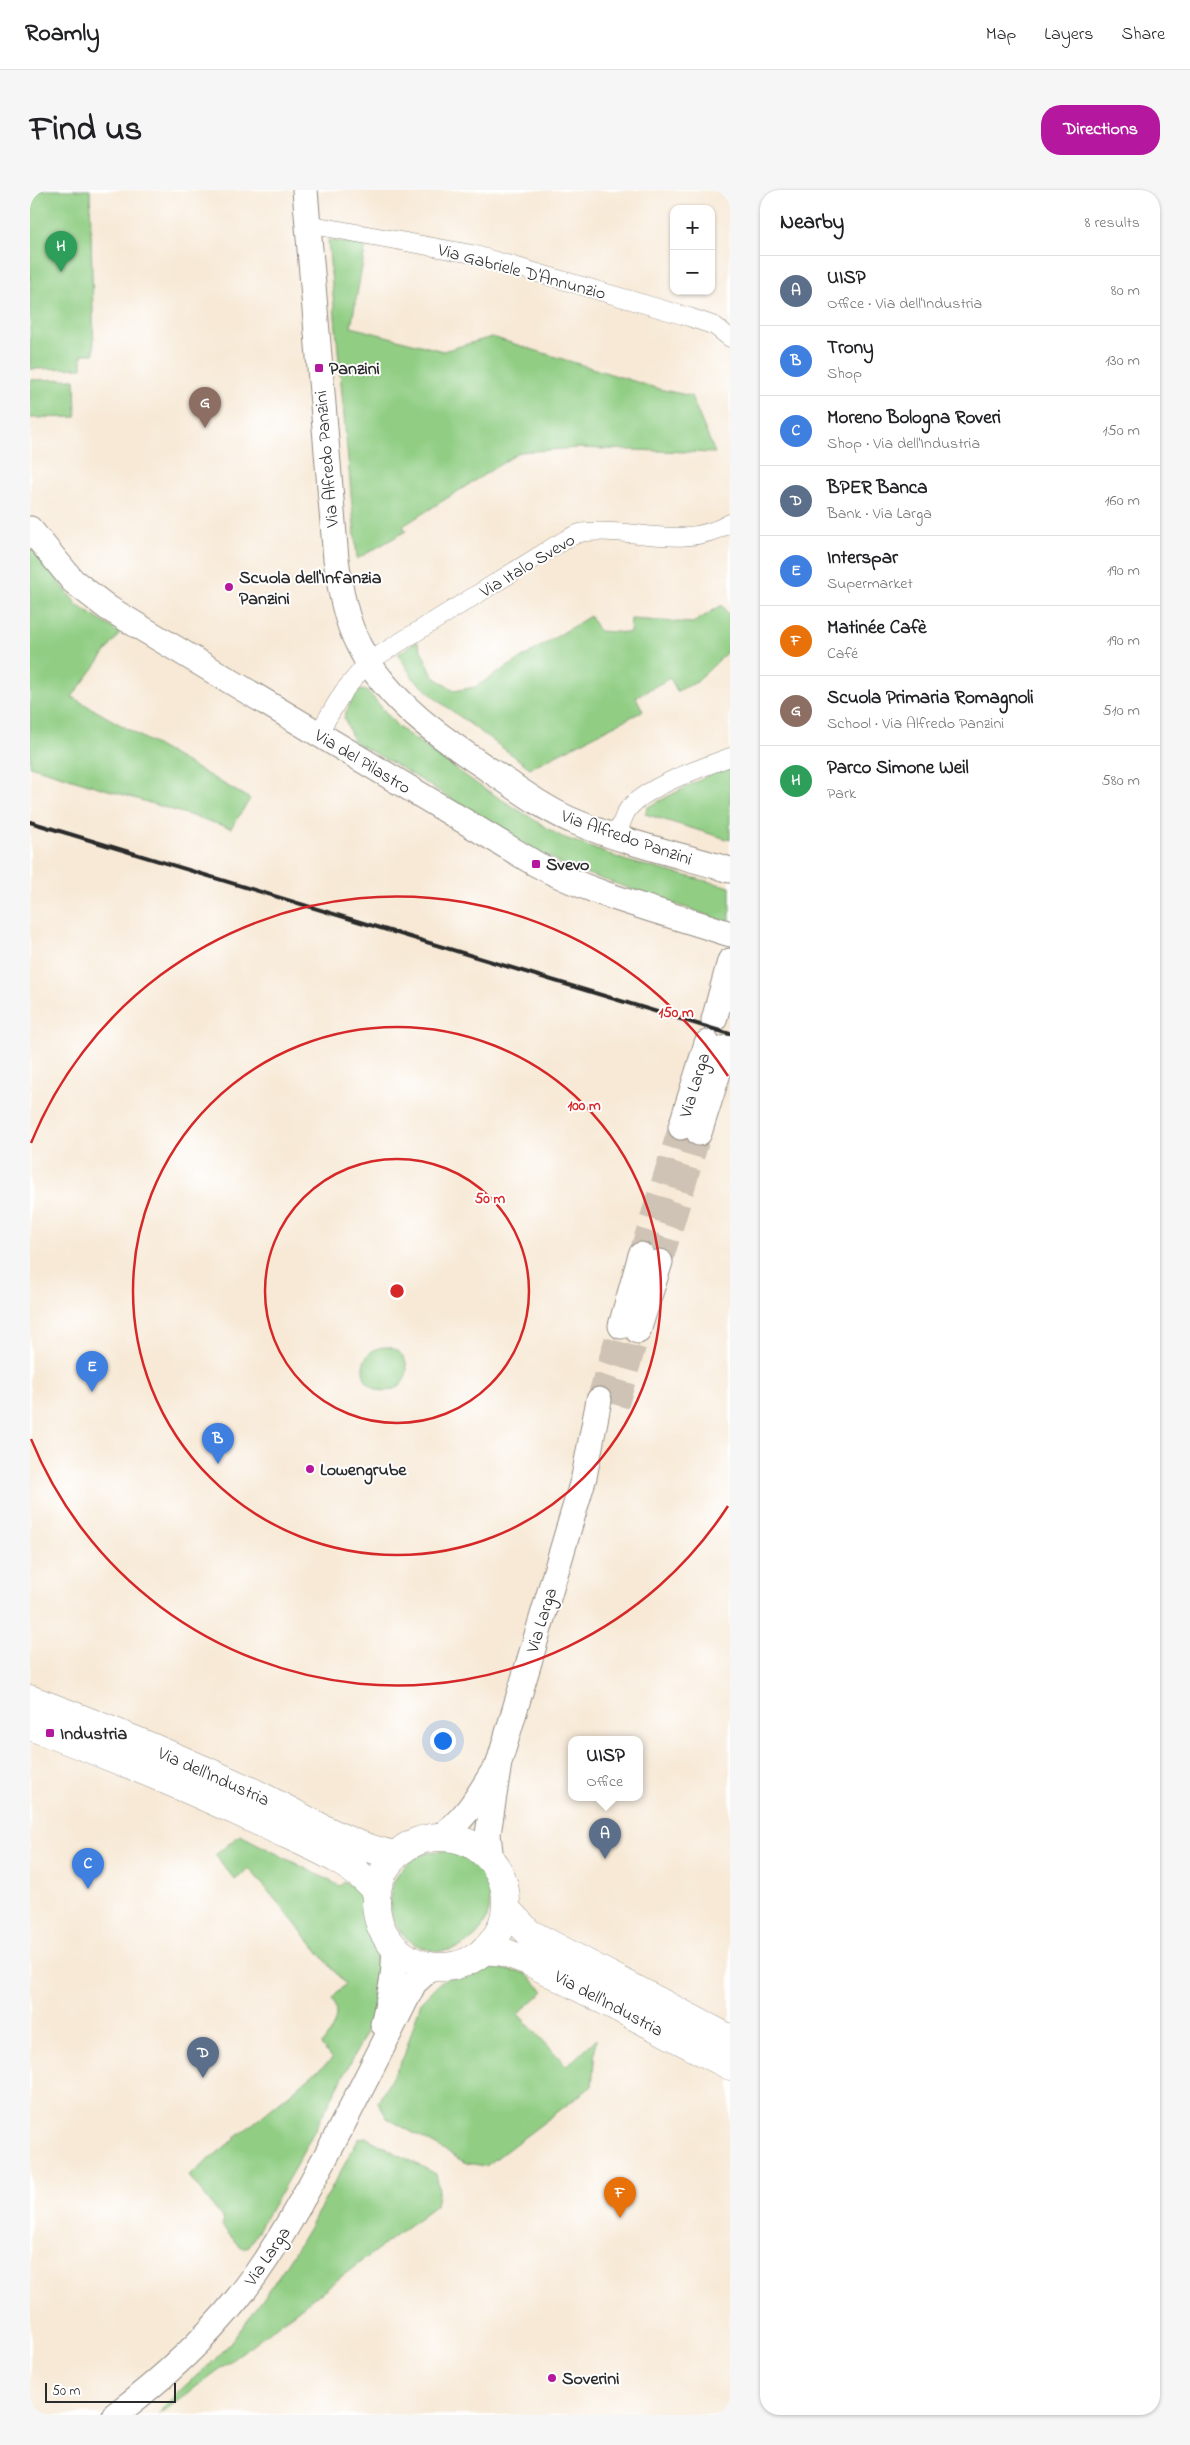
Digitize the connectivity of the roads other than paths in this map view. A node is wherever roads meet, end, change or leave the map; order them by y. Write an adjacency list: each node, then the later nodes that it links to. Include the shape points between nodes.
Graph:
1 (304, 190): 2 (street, Via Alfredo Panzini)
2 (307, 224): 3 (street, Via Gabriele D'Annunzio, via 472,254 689,317 715,326); 6 (street, Via Alfredo Panzini, via 336,559 342,600 358,646)
3 (730, 338)
4 (730, 523): 6 (street, Via Italo Svevo, via 716,531 681,538 584,532 558,544)
5 (30, 529): 7 (street, Via del Pilastro, via 73,581 90,596)
6 (368, 662): 7 (street); 9 (street, Via Alfredo Panzini, via 408,708 460,750 550,810 579,824)
7 (315, 732): 11 (street, Via del Pilastro, via 563,879)
8 (730, 756): 9 (street, via 647,794 629,808)
9 (617, 836): 10 (street, Via Alfredo Panzini)
10 (730, 870)
11 (730, 934)
12 (730, 961): 13 (street, Via Larga, via 716,1037)
13 (690, 1130)
14 (650, 1258): 15 (street)
15 (629, 1329)
16 (607, 1403): 19 (street, Via Larga)
17 (30, 1699): 21 (main road, Via dell'Industria, via 216,1775 362,1846)
18 (30, 1726): 23 (main road, Via dell'Industria, via 150,1772 290,1836 360,1874)
19 (498, 1763): 20 (street, Via Larga, via 465,1816); 22 (street, Via Larga, via 488,1834)
20 (439, 1837): 21 (main road, via 416,1842); 22 (main road, via 467,1843)
21 (396, 1855): 23 (main road, via 383,1872)
22 (491, 1860): 24 (main road, via 502,1878)
23 (377, 1893): 25 (main road, via 379,1921)
24 (506, 1909): 26 (main road, via 499,1932); 28 (main road, Via dell'Industria, via 529,1933)
25 (394, 1946): 27 (main road, via 405,1955); 29 (street, Via Larga, via 394,1975)
26 (484, 1950): 27 (main road, via 460,1964); 30 (main road, Via dell'Industria, via 528,1960)
27 (433, 1966): 29 (street, Via Larga, via 414,1983)
28 (730, 2039)
29 (374, 2063): 31 (street, Via Larga, via 307,2192 254,2277 185,2356)
30 (730, 2066)
31 (115, 2415)

